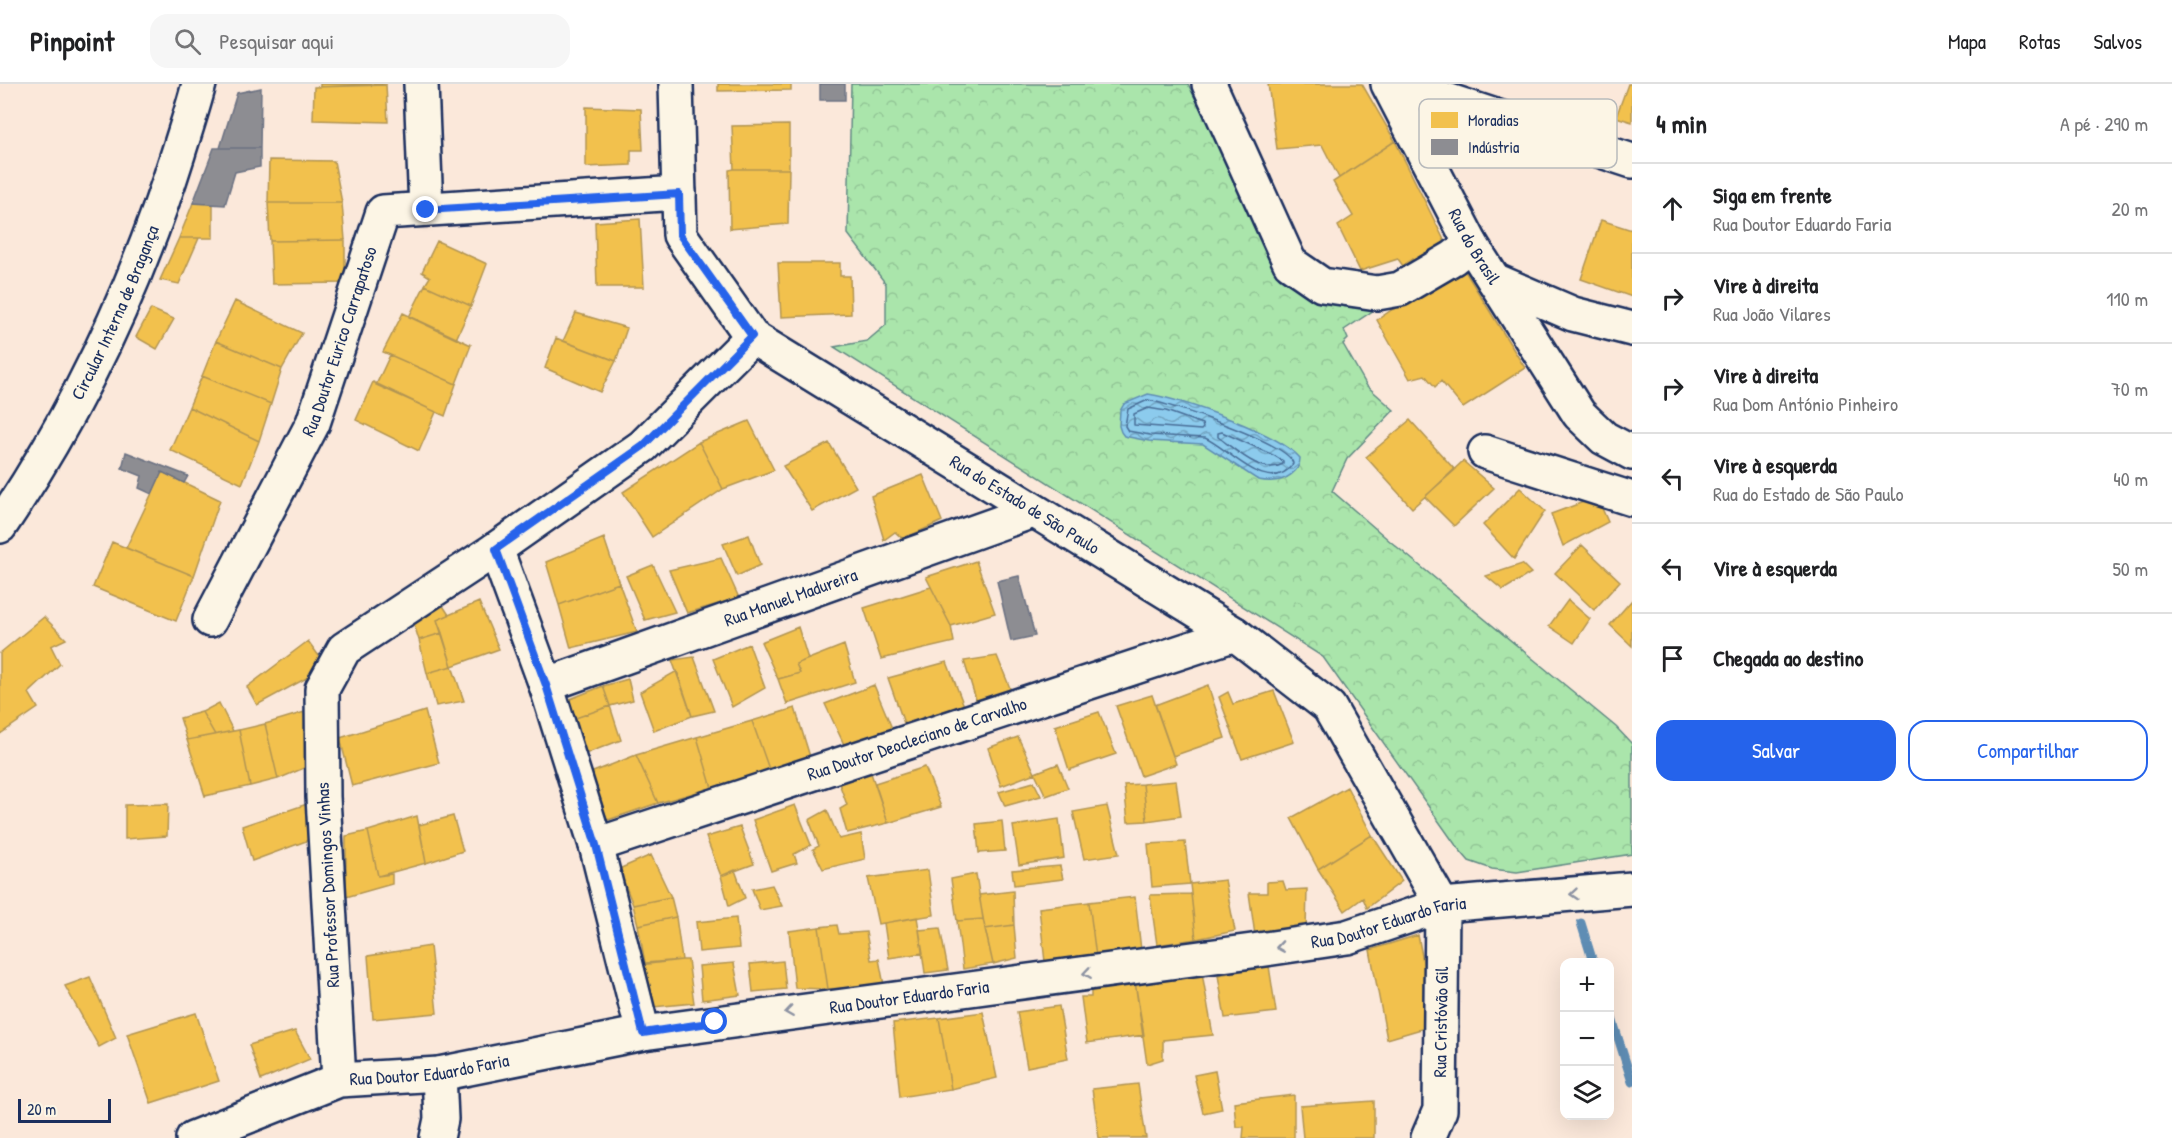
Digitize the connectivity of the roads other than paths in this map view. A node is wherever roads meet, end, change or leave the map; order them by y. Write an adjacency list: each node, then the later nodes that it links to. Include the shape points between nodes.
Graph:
1 (178, 84): 21 (street, Circular Interna de Bragança, via 140,208 114,274 40,426)
2 (199, 84): 24 (street, Circular Interna de Bragança, via 165,195 128,291 58,433)
3 (421, 84): 14 (street)
4 (675, 84): 13 (street, Rua do Estado de São Paulo)
5 (1209, 84): 15 (street, via 1290,263 1322,285 1377,293 1400,289)
6 (1388, 84): 9 (street, Rua do Brasil)
7 (1398, 84): 8 (street)
8 (1443, 99)
9 (1419, 143)
10 (1617, 157): 11 (street)
11 (1632, 162)
12 (1432, 168): 15 (street, Rua do Brasil)
13 (679, 194): 14 (street); 18 (street, Rua do Estado de São Paulo, via 680,235)
14 (426, 210): 26 (street, Rua Doutor Eurico Carrapatoso, via 383,212 314,423)
15 (1472, 244): 16 (street, Rua do Brasil)
16 (1494, 280): 17 (street, Rua do Brasil, via 1574,314); 20 (street, via 1579,414 1604,438)
17 (1632, 329)
18 (752, 336): 23 (street, Rua do Estado de São Paulo); 25 (street, via 643,446)
19 (1485, 452): 22 (street)
20 (1632, 453)
21 (0, 490)
22 (1632, 499)
23 (1033, 511): 27 (street, Rua do Estado de São Paulo); 28 (street, Rua Manuel Madureira)
24 (0, 526)
25 (496, 549): 28 (street); 34 (street, Rua Professor Domingos Vinhas, via 344,649 322,689 323,797)
26 (210, 620)
27 (1235, 634): 29 (street, Rua Doutor Deocleciano de Carvalho); 31 (street, Rua do Estado de São Paulo, via 1329,707)
28 (546, 685): 29 (street)
29 (596, 845): 32 (street)
30 (1632, 889): 31 (street, Rua Doutor Eduardo Faria, one-way to 31)
31 (1442, 904): 32 (street, Rua Doutor Eduardo Faria, one-way to 32, via 1347,937); 37 (street, Rua Cristóvão Gil, via 1440,1110)
32 (643, 1033): 33 (street, Rua Doutor Eduardo Faria)
33 (439, 1074): 34 (street, Rua Doutor Eduardo Faria); 36 (street, via 441,1119)
34 (339, 1080): 35 (street, Rua Doutor Eduardo Faria)
35 (193, 1138)
36 (437, 1138)
37 (1428, 1138)

